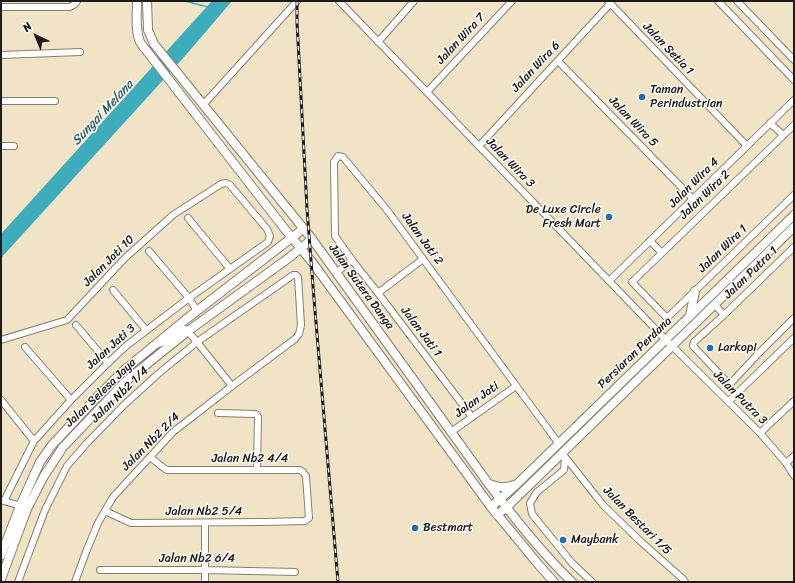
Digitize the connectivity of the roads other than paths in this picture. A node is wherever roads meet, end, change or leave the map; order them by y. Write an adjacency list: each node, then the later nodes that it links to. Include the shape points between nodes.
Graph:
1 (77, 1): 11 (street, via 70,7)
2 (137, 1): 34 (main road, Jalan Sutera Danga, via 140,42)
3 (147, 1): 22 (main road, Jalan Sutera Danga, via 148,30 154,44)
4 (297, 1): 22 (street)
5 (339, 1): 12 (street, Jalan Wira 3)
6 (414, 1): 12 (street)
7 (512, 1): 18 (street, Jalan Wira 7)
8 (718, 1): 17 (street)
9 (737, 1): 15 (street)
10 (609, 2): 16 (street, Jalan Wira 6); 29 (street, Jalan Setia 1)
11 (1, 7)
12 (378, 42): 18 (street, Jalan Wira 3)
13 (80, 52): 14 (street)
14 (1, 55)
15 (794, 60)
16 (558, 61): 28 (street, Jalan Wira 6); 31 (street, Jalan Wira 5)
17 (794, 80)
18 (427, 92): 28 (street, Jalan Wira 3)
19 (794, 100): 23 (street, Jalan Wira 4)
20 (1, 101): 21 (street)
21 (55, 101)
22 (203, 104): 36 (main road, Jalan Sutera Danga)
23 (770, 123): 25 (street); 29 (street, Jalan Wira 4)
24 (794, 125): 25 (street, Jalan Wira 2)
25 (783, 136): 45 (street, Jalan Wira 2)
26 (1, 146): 27 (street)
27 (14, 146)
28 (479, 146): 52 (street, Jalan Wira 3)
29 (747, 146): 31 (street, Jalan Wira 4)
30 (794, 195): 54 (street, Jalan Wira 1)
31 (693, 199): 39 (street, Jalan Wira 4)
32 (794, 216): 60 (main road, Persiaran Perdana)
33 (188, 218): 50 (street)
34 (284, 228): 37 (main road, Jalan Sutera Danga); 44 (main road, via 283,243)
35 (794, 228): 57 (main road, Persiaran Perdana)
36 (303, 229): 37 (main road, Jalan Selesa Jaya); 38 (main road, Jalan Sutera Danga)
37 (292, 238): 42 (main road, Jalan Sutera Danga); 44 (main road, Jalan Selesa Jaya)
38 (312, 239): 42 (main road, Jalan Selesa Jaya); 51 (main road, Jalan Sutera Danga)
39 (650, 241): 45 (street); 52 (street, Jalan Wira 4)
40 (268, 242): 50 (street, Jalan Jati 3); 68 (street, Jalan Jati 10, via 270,236 267,229 230,185 221,184 173,215 125,258 67,320)
41 (794, 247): 59 (street, Jalan Putra 1)
42 (301, 248): 46 (main road, Jalan Selesa Jaya); 49 (main road, Jalan Sutera Danga)
43 (149, 251): 56 (street)
44 (274, 252): 58 (main road, Jalan Selesa Jaya)
45 (662, 253): 61 (street, Jalan Wira 2, via 632,282)
46 (290, 257): 49 (main road, via 304,257); 65 (main road, Jalan Selesa Jaya)
47 (423, 259): 48 (street, Jalan Jati 2, via 387,210 343,157 338,156 334,162 335,236); 55 (street); 78 (street, Jalan Jati 2)
48 (352, 260): 51 (street); 55 (street, Jalan Jati 1)
49 (312, 262): 104 (main road, Jalan Sutera Danga)
50 (230, 269): 56 (street, Jalan Jati 3)
51 (336, 273): 85 (main road, Jalan Sutera Danga)
52 (609, 281): 69 (street, Jalan Wira 3)
53 (113, 290): 64 (street)
54 (695, 291): 60 (main road); 61 (street, Jalan Wira 1)
55 (378, 293): 84 (street, Jalan Jati 1)
56 (189, 298): 58 (street); 64 (street, Jalan Jati 3)
57 (715, 305): 59 (street); 71 (main road, Persiaran Perdana)
58 (197, 311): 73 (main road, Jalan Selesa Jaya)
59 (724, 315): 74 (street, Jalan Putra 1, via 692,346 728,383 731,383)
60 (690, 316): 69 (main road, Persiaran Perdana)
61 (667, 318)
62 (794, 318): 74 (street)
63 (76, 325): 75 (street)
64 (146, 330): 75 (street, Jalan Jati 3)
65 (188, 331): 70 (street); 73 (street, via 183,329); 102 (main road, Jalan Selesa Jaya, via 126,381 63,447)
66 (299, 334): 70 (street, Jalan Nb2 1/4, via 301,325 298,277 294,275); 77 (street, Jalan Nb2 2/4)
67 (794, 338): 76 (street)
68 (1, 340)
69 (666, 340): 71 (street, Jalan Putra 3); 88 (main road, Persiaran Perdana)
70 (197, 342): 77 (street); 115 (street, Jalan Nb2 1/4, via 124,405 67,466 45,510)
71 (672, 346): 81 (street, Jalan Putra 3); 89 (main road, Persiaran Perdana)
72 (25, 347): 80 (street)
73 (153, 347): 102 (main road, Jalan Selesa Jaya, via 123,371 52,445 40,462)
74 (758, 354): 76 (street)
75 (108, 363): 80 (street, Jalan Jati 3)
76 (767, 364): 81 (street)
77 (232, 386): 91 (street, Jalan Nb2 2/4, via 173,432)
78 (516, 386): 84 (street, Jalan Jati); 88 (street, Jalan Jati 2)
79 (1, 400): 87 (street)
80 (71, 400): 87 (street, Jalan Jati 3)
81 (729, 401): 86 (street, Jalan Putra 3)
82 (794, 402): 86 (street)
83 (218, 413): 93 (street, via 256,414)
84 (472, 418): 85 (street, Jalan Jati)
85 (452, 432): 97 (main road, Jalan Sutera Danga)
86 (760, 433): 92 (street, Jalan Putra 3)
87 (34, 441): 101 (street, Jalan Jati 3)
88 (559, 444): 98 (main road, Persiaran Perdana)
89 (564, 456): 94 (street); 95 (street, Jalan Bestari 1/5); 99 (main road, Persiaran Perdana)
90 (794, 456): 92 (street)
91 (150, 457): 93 (street, Jalan Nb2 4/4, via 167,470); 105 (street, Jalan Nb2 2/4, via 113,497)
92 (786, 463): 96 (street, Jalan Putra 3)
93 (257, 470): 108 (street, Jalan Nb2 4/4, via 303,472 306,476 309,517)
94 (564, 470): 95 (street); 120 (street, via 537,492 530,503 532,514 572,563)
95 (577, 473): 121 (street, Jalan Bestari 1/5, via 603,505)
96 (794, 476)
97 (488, 483): 98 (main road, via 506,488); 100 (main road, Jalan Sutera Danga)
98 (517, 484): 100 (main road, Persiaran Perdana)
99 (519, 495): 103 (main road, Persiaran Perdana); 107 (main road, via 514,509)
100 (500, 499): 103 (main road, Jalan Sutera Danga); 104 (main road, Persiaran Perdana)
101 (2, 501): 102 (street)
102 (24, 507): 110 (main road, Jalan Selesa Jaya); 114 (main road, Jalan Selesa Jaya)
103 (507, 507): 106 (main road, Persiaran Perdana); 107 (main road, Jalan Sutera Danga)
104 (491, 508): 106 (main road, Jalan Sutera Danga)
105 (105, 511): 109 (street, Jalan Nb2 5/4, via 131,523); 116 (street, Jalan Nb2 2/4)
106 (497, 515): 118 (main road, Jalan Sutera Danga)
107 (517, 520): 119 (main road, Jalan Sutera Danga)
108 (305, 521): 109 (street, Jalan Nb2 5/4)
109 (205, 523): 112 (street)
110 (1, 555)
111 (100, 570): 112 (street, Jalan Nb2 6/4)
112 (205, 570): 113 (street, Jalan Nb2 6/4); 117 (street)
113 (294, 572)
114 (1, 579)
115 (18, 582)
116 (75, 582)
117 (205, 582)
118 (554, 582)
119 (572, 582)
120 (592, 582)
121 (685, 582)

